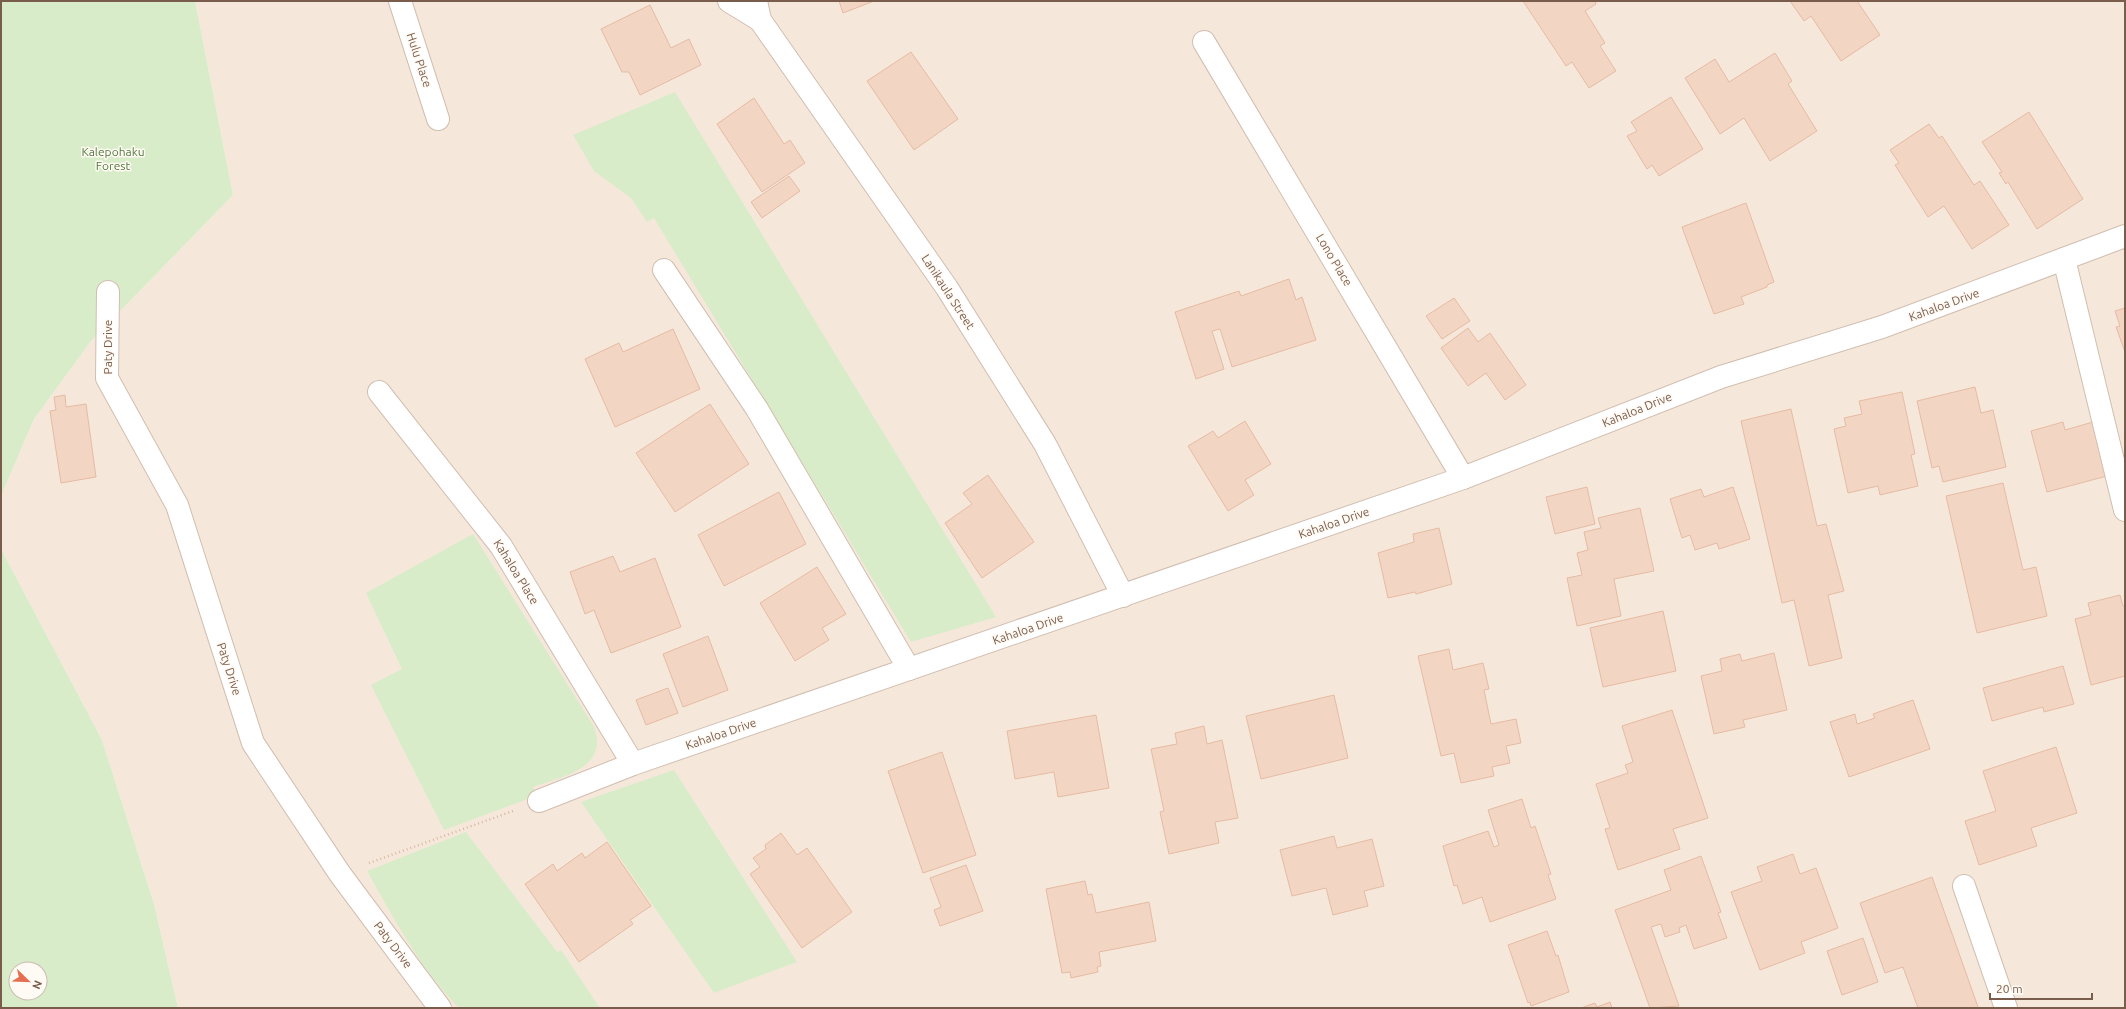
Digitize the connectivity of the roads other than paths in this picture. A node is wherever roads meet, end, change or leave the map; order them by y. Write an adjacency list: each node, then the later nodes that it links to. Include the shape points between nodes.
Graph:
1 (400, 1): 5 (street, Hulu Place)
2 (730, 1): 3 (street)
3 (758, 11): 13 (street, Lanikaula Street, via 955,301 1045,444)
4 (1204, 42): 11 (street, Lono Place)
5 (438, 119)
6 (2125, 236): 7 (street, Kahaloa Drive)
7 (2064, 259): 11 (street, Kahaloa Drive, via 1882,327 1721,377); 12 (street)
8 (664, 270): 14 (street, via 757,409)
9 (108, 292): 18 (street, Paty Drive, via 107,378 177,505 252,743 340,874)
10 (379, 392): 15 (street, Kahaloa Place, via 501,546)
11 (1463, 478): 13 (street, Kahaloa Drive)
12 (2125, 510)
13 (1123, 596): 14 (street, Kahaloa Drive)
14 (909, 669): 15 (street, Kahaloa Drive)
15 (633, 764): 16 (street, Kahaloa Drive)
16 (539, 801)
17 (1964, 886): 19 (street)
18 (440, 1008)
19 (2006, 1008)

